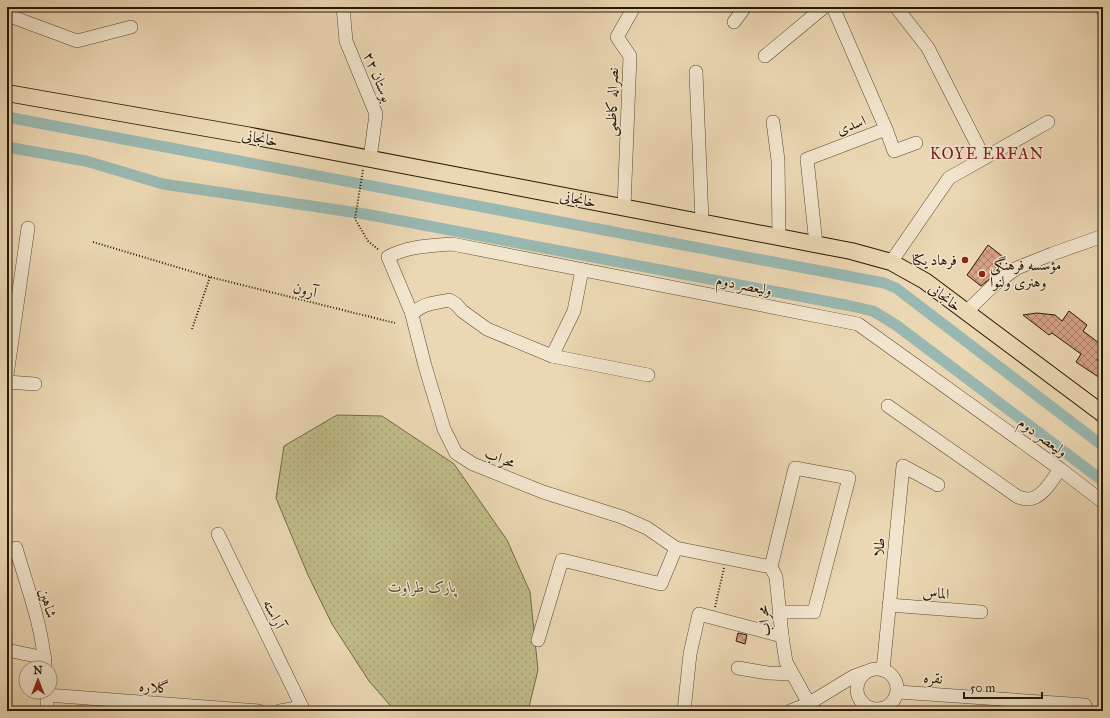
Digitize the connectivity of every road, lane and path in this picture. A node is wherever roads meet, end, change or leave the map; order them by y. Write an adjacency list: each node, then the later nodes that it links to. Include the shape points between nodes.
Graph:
1 (343, 7): 18 (street, بوستان ۲۲, via 346,41 376,114)
2 (634, 7): 19 (street, نصراله کاظمی, via 617,37 630,56)
3 (745, 7): 8 (street)
4 (824, 7): 10 (street)
5 (833, 7): 15 (street, اسدی)
6 (896, 7): 17 (street, via 928,48)
7 (7, 15): 9 (street, via 77,41)
8 (734, 22)
9 (131, 27)
10 (765, 56)
11 (696, 72): 20 (street)
12 (7, 92): 18 (main road, خانجانی)
13 (773, 122): 23 (street, via 778,160)
14 (1048, 122): 17 (street)
15 (886, 129): 16 (street, via 894,151); 25 (street, اسدی, via 807,159)
16 (916, 143)
17 (984, 158): 27 (street, via 949,178)
18 (367, 164): 19 (main road, خانجانی); 26 (path, via 355,219 368,241)
19 (624, 207): 20 (main road, خانجانی)
20 (702, 222): 23 (main road, خانجانی)
21 (28, 228): 35 (street)
22 (1103, 236): 30 (street, via 1017,268 995,284)
23 (779, 237): 25 (main road, خانجانی)
24 (93, 242): 29 (path, آرون)
25 (816, 244): 27 (main road, خانجانی, via 851,250)
26 (388, 257): 28 (street, ولیعصر دوم, via 416,247 452,244); 31 (street)
27 (891, 262): 30 (main road, خانجانی, via 925,281)
28 (582, 270): 34 (street, via 574,311); 41 (street, ولیعصر دوم, via 858,324)
29 (210, 277): 32 (path, آرون); 33 (path)
30 (966, 312): 40 (main road, خانجانی)
31 (412, 314): 34 (street, via 421,306 449,300 486,329); 46 (street, محراب, via 442,422 456,453 473,464 544,492 622,517 647,528)
32 (395, 323)
33 (192, 329)
34 (552, 356): 36 (street)
35 (7, 375)
36 (648, 375)
37 (7, 382): 38 (street)
38 (35, 384)
39 (888, 406): 41 (street, via 1018,497 1028,499 1036,496 1045,490)
40 (1103, 414)
41 (1060, 469): 43 (street, ولیعصر دوم)
42 (938, 484): 49 (street, طلا, via 903,466)
43 (1103, 502)
44 (218, 534): 67 (street, آراسته)
45 (16, 548): 57 (street, شاهین, via 38,626)
46 (676, 548): 47 (street, محراب); 54 (street, via 661,584 562,560)
47 (727, 558): 48 (street, محراب); 52 (path)
48 (771, 567): 50 (street, محراب, via 776,576); 50 (street, via 795,468 849,478 814,612)
49 (889, 605): 51 (street, الماس); 59 (street, طلا)
50 (779, 612): 53 (street, محراب)
51 (981, 612)
52 (713, 618): 53 (street); 72 (street, via 699,614 690,654)
53 (782, 636): 61 (street, محراب, via 786,662)
54 (538, 640)
55 (7, 650): 56 (street)
56 (36, 660)
57 (44, 660)
58 (738, 668): 61 (street)
59 (883, 670): 60 (street); 62 (street, via 896,680)
60 (869, 671): 66 (street, via 854,676); 68 (street, via 859,680 857,694 859,700 868,707)
61 (792, 674): 66 (street, محراب)
62 (898, 692): 65 (street, نقره); 68 (street, via 892,704)
63 (58, 695): 70 (street, گلاره)
64 (47, 700): 69 (street)
65 (1085, 704)
66 (810, 708): 73 (street)
67 (303, 709): 71 (street)
68 (879, 710)
69 (48, 711)
70 (259, 711)
71 (280, 711)
72 (684, 711)
73 (790, 711)

